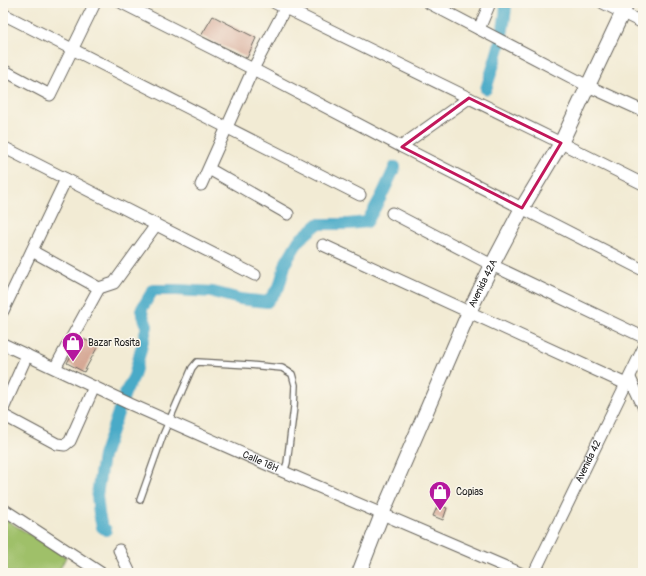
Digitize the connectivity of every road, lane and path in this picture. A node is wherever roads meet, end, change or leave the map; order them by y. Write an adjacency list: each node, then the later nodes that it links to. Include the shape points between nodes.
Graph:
1 (95, 3): 12 (street)
2 (122, 3): 13 (street)
3 (275, 3): 7 (street)
4 (429, 3): 11 (street)
5 (490, 3): 11 (street)
6 (603, 3): 8 (street)
7 (287, 6): 13 (street); 16 (street)
8 (625, 8): 10 (street); 15 (street, Avenida 42A)
9 (3, 14): 12 (street)
10 (643, 23)
11 (479, 29): 15 (street)
12 (72, 50): 14 (street, via 50,95); 18 (street)
13 (253, 69): 18 (street); 21 (street)
14 (3, 70)
15 (588, 86): 17 (street); 19 (street, Avenida 42A)
16 (469, 98): 19 (street); 21 (street)
17 (643, 111)
18 (227, 128): 22 (street); 26 (street)
19 (561, 143): 24 (street); 27 (street, Avenida 42A)
20 (3, 147): 23 (street)
21 (402, 147): 27 (street)
22 (209, 168): 25 (street); 29 (street)
23 (66, 179): 30 (street); 32 (street)
24 (643, 184)
25 (201, 185)
26 (360, 195)
27 (522, 208): 33 (street, Avenida 42A); 34 (street)
28 (392, 213): 33 (street)
29 (288, 214)
30 (156, 225): 35 (street); 36 (street, via 114,283)
31 (323, 245): 38 (street)
32 (32, 251): 36 (street); 37 (street)
33 (492, 265): 38 (street, Avenida 42A); 39 (street)
34 (643, 270)
35 (255, 274)
36 (99, 288): 43 (street)
37 (3, 311)
38 (469, 312): 44 (street); 53 (street, Avenida 42A)
39 (643, 338)
40 (3, 344): 42 (street, Calle 18H)
41 (643, 349): 44 (street, Avenida 42)
42 (27, 355): 43 (street, Calle 18H); 47 (street)
43 (54, 368): 45 (street, Calle 18H)
44 (628, 381): 46 (street); 59 (street, Avenida 42)
45 (94, 387): 48 (street, via 70,441 64,445 57,444); 49 (street, Calle 18H)
46 (643, 406)
47 (3, 409)
48 (3, 415)
49 (169, 421): 50 (street, Calle 18H); 50 (lane, via 197,362 282,368 292,374 295,385); 51 (lane)
50 (284, 472): 53 (street, Calle 18H)
51 (140, 500)
52 (3, 509): 56 (street)
53 (382, 514): 55 (street, Calle 18H); 58 (street, Avenida 42A)
54 (119, 550): 57 (street)
55 (517, 572)
56 (102, 573)
57 (130, 573)
58 (359, 573)
59 (534, 573)

